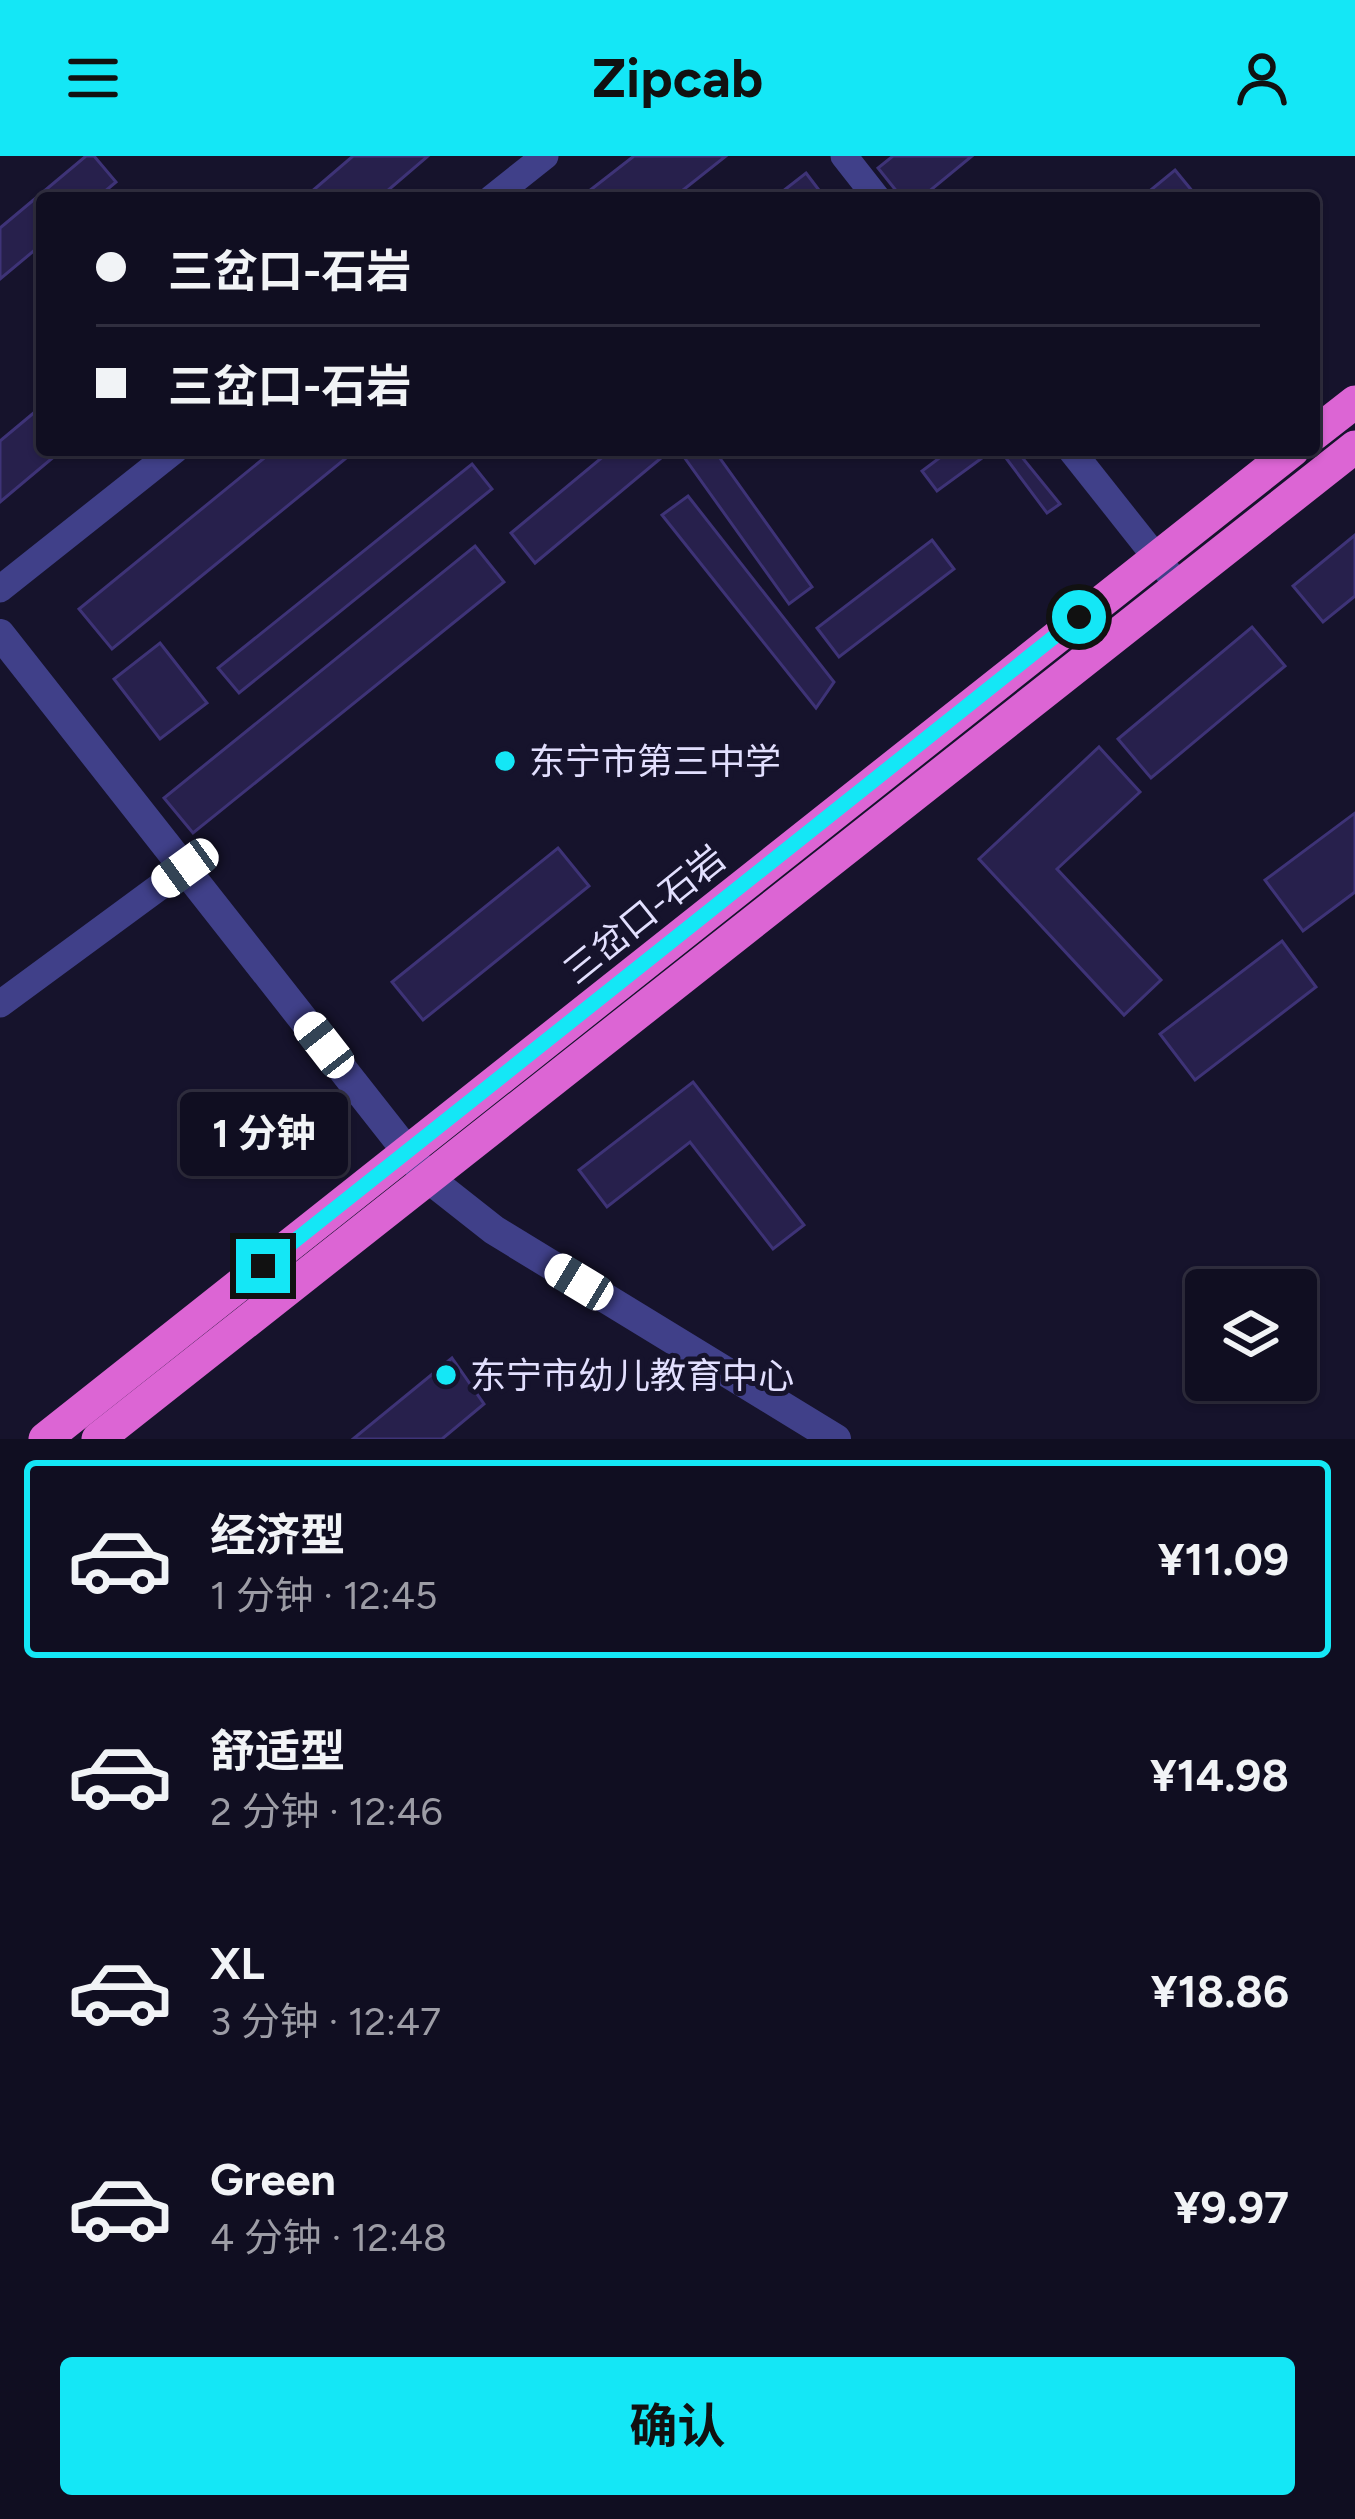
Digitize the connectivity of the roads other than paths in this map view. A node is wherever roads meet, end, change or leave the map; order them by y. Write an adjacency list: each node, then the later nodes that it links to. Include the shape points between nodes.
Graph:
1 (545, 156): 3 (street)
2 (844, 156): 4 (street)
3 (500, 192)
4 (872, 192)
5 (1355, 402): 6 (highway)
6 (1320, 429)
7 (1355, 447): 12 (highway, 三岔口-石岩)
8 (167, 456): 13 (street)
9 (1076, 456): 11 (street)
10 (1285, 456): 11 (highway, 三岔口-石岩)
11 (1154, 558): 12 (street); 17 (highway, 三岔口-石岩)
12 (1178, 585): 17 (highway, 三岔口-石岩)
13 (0, 589)
14 (0, 634): 15 (street)
15 (185, 868): 16 (street); 17 (street)
16 (0, 1004)
17 (418, 1165): 18 (highway, 三岔口-石岩); 19 (highway, 三岔口-石岩); 20 (street, via 506,1238)
18 (45, 1439)
19 (98, 1439)
20 (836, 1439)

